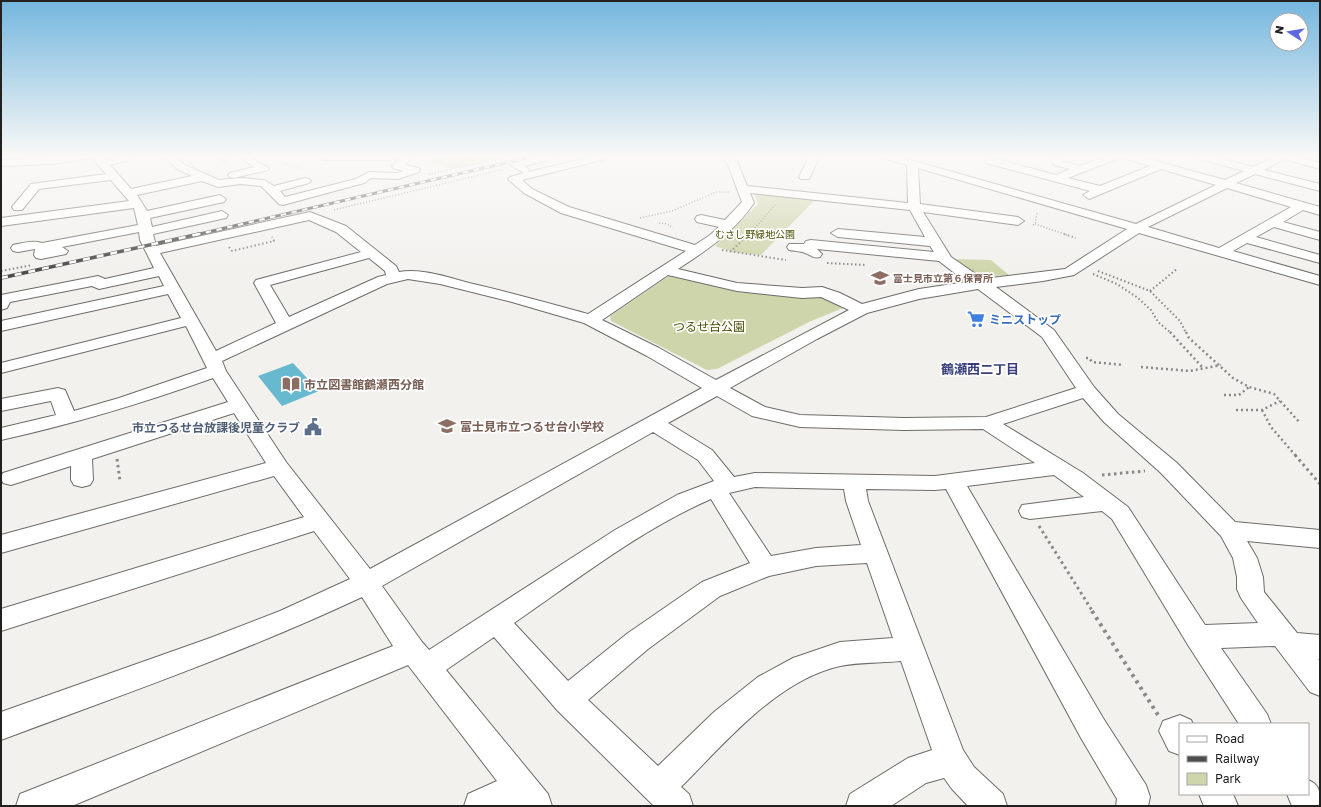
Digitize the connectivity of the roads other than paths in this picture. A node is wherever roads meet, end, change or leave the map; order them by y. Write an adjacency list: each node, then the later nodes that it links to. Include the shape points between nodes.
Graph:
1 (28, 195): 16 (street)
2 (131, 195): 22 (street)
3 (277, 195): 4 (street, via 287,204)
4 (317, 195)
5 (534, 195): 34 (street, via 565,210)
6 (745, 195): 26 (street, via 748,203)
7 (800, 195): 17 (street)
8 (913, 195): 17 (street)
9 (1021, 195): 14 (street)
10 (1089, 195): 14 (street)
11 (1204, 195): 27 (street)
12 (1262, 195): 15 (street)
13 (220, 199): 22 (street)
14 (1061, 206): 27 (street)
15 (1301, 206): 18 (street); 25 (street)
16 (18, 207)
17 (914, 207): 23 (street); 32 (street)
18 (1320, 211)
19 (216, 214): 22 (street)
20 (701, 219): 26 (street)
21 (31, 220): 22 (street); 24 (street); 28 (street)
22 (143, 220): 35 (street); 37 (street)
23 (1018, 221)
24 (1, 222)
25 (1273, 223): 30 (street); 31 (street)
26 (729, 225): 34 (street)
27 (1137, 228): 39 (street); 47 (street, via 1068,272)
28 (22, 232)
29 (828, 232): 32 (street)
30 (1320, 236)
31 (1246, 239): 39 (street); 42 (street)
32 (934, 242): 41 (street)
33 (794, 247): 41 (street, via 813,251 811,244)
34 (698, 250): 44 (street)
35 (41, 251): 36 (street); 40 (street)
36 (61, 251)
37 (152, 251): 38 (street, via 310,216 341,229); 43 (street)
38 (372, 253): 45 (street, via 391,269); 54 (street, via 260,284)
39 (1220, 253): 46 (street)
40 (21, 254)
41 (944, 257): 47 (street)
42 (1320, 259)
43 (162, 271): 48 (street); 49 (street, via 99,285 98,280)
44 (668, 271): 50 (street, via 737,287 802,293 822,292); 52 (street)
45 (394, 276): 52 (street, via 421,277 460,284); 54 (street)
46 (1320, 281)
47 (980, 284): 50 (street, via 919,294); 58 (street, via 1048,334)
48 (173, 288): 51 (street); 53 (street)
49 (2, 301)
50 (862, 310): 57 (street)
51 (191, 320): 55 (street); 56 (street)
52 (590, 320): 57 (street)
53 (1, 326)
54 (286, 326): 55 (street)
55 (215, 365): 60 (street); 61 (street, via 126,402)
56 (1, 368)
57 (716, 388): 62 (street); 63 (street, via 760,412 800,421)
58 (1087, 391): 63 (street); 76 (street, via 1111,418 1169,468)
59 (1, 405): 61 (street, via 58,394)
60 (239, 405): 65 (street); 66 (street)
61 (67, 419): 64 (street)
62 (653, 423): 72 (street, via 704,455); 81 (street)
63 (987, 423): 67 (street)
64 (1, 434)
65 (82, 455): 68 (street); 69 (street)
66 (280, 467): 75 (street); 78 (street)
67 (1067, 473): 71 (street); 73 (street)
68 (11, 478)
69 (82, 480)
70 (853, 481): 71 (street); 72 (street, via 755,480); 79 (street, via 857,502)
71 (954, 481): 102 (street, via 1077,701 1134,797)
72 (722, 486): 80 (street); 83 (street, via 685,501 623,536)
73 (1107, 502): 74 (street); 84 (street, via 1120,513)
74 (1030, 511)
75 (319, 521): 81 (street); 82 (street)
76 (1229, 530): 77 (street); 85 (street, via 1245,558 1252,594)
77 (1320, 539)
78 (1, 544)
79 (876, 553): 80 (street, via 816,557); 87 (street)
80 (765, 567): 90 (street, via 711,589 638,641)
81 (367, 583): 88 (street); 92 (street, via 275,625)
82 (1, 621)
83 (496, 621): 88 (street); 90 (street)
84 (1198, 637): 85 (street); 91 (street)
85 (1286, 639): 86 (street); 89 (street)
86 (1320, 647)
87 (911, 648): 93 (street); 97 (street, via 840,654 803,667 768,686 726,722)
88 (419, 659): 96 (street); 98 (street)
89 (1320, 683)
90 (567, 700): 97 (street)
91 (1255, 723)
92 (1, 726)
93 (951, 760): 100 (street, via 919,769); 101 (street, via 963,778)
94 (1216, 795): 103 (street)
95 (1304, 795): 104 (street)
96 (528, 796): 99 (street)
97 (668, 797)
98 (32, 806)
99 (480, 806)
100 (862, 806)
101 (991, 806)
102 (1132, 806)
103 (1222, 806)
104 (1311, 806)

